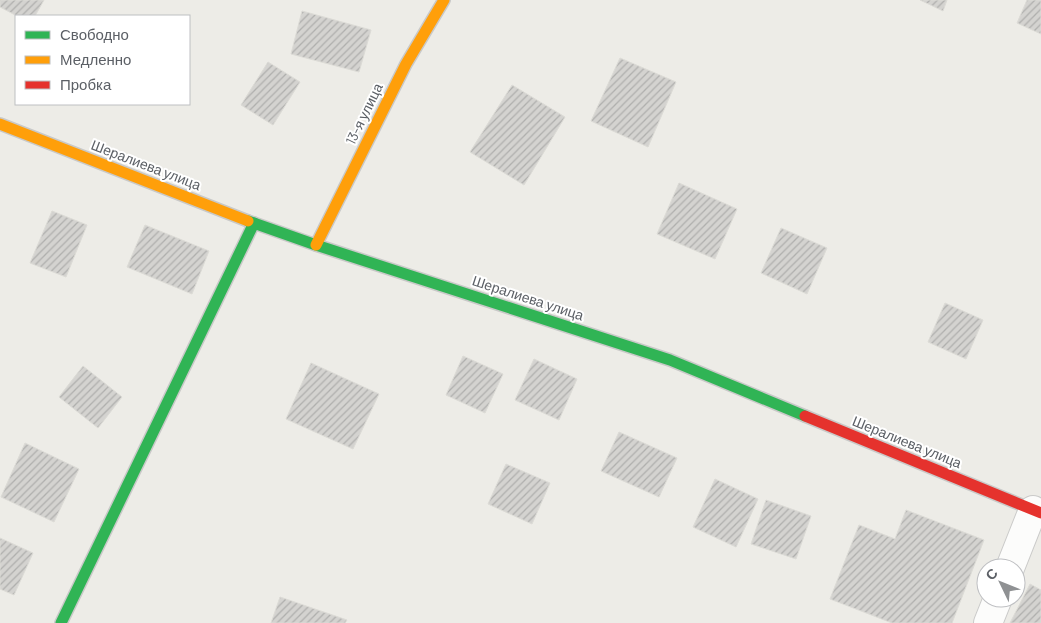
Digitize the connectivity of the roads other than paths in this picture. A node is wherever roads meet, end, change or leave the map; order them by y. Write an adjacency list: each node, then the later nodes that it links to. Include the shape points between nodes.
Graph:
1 (444, 0): 4 (street, 13-я улица, via 406,64)
2 (0, 124): 3 (street, Шералиева улица)
3 (254, 223): 4 (street, Шералиева улица); 8 (street)
4 (316, 245): 5 (street, Шералиева улица, via 670,360)
5 (1037, 512): 6 (street)
6 (1015, 558)
7 (994, 608): 9 (street)
8 (60, 623)
9 (988, 623)

